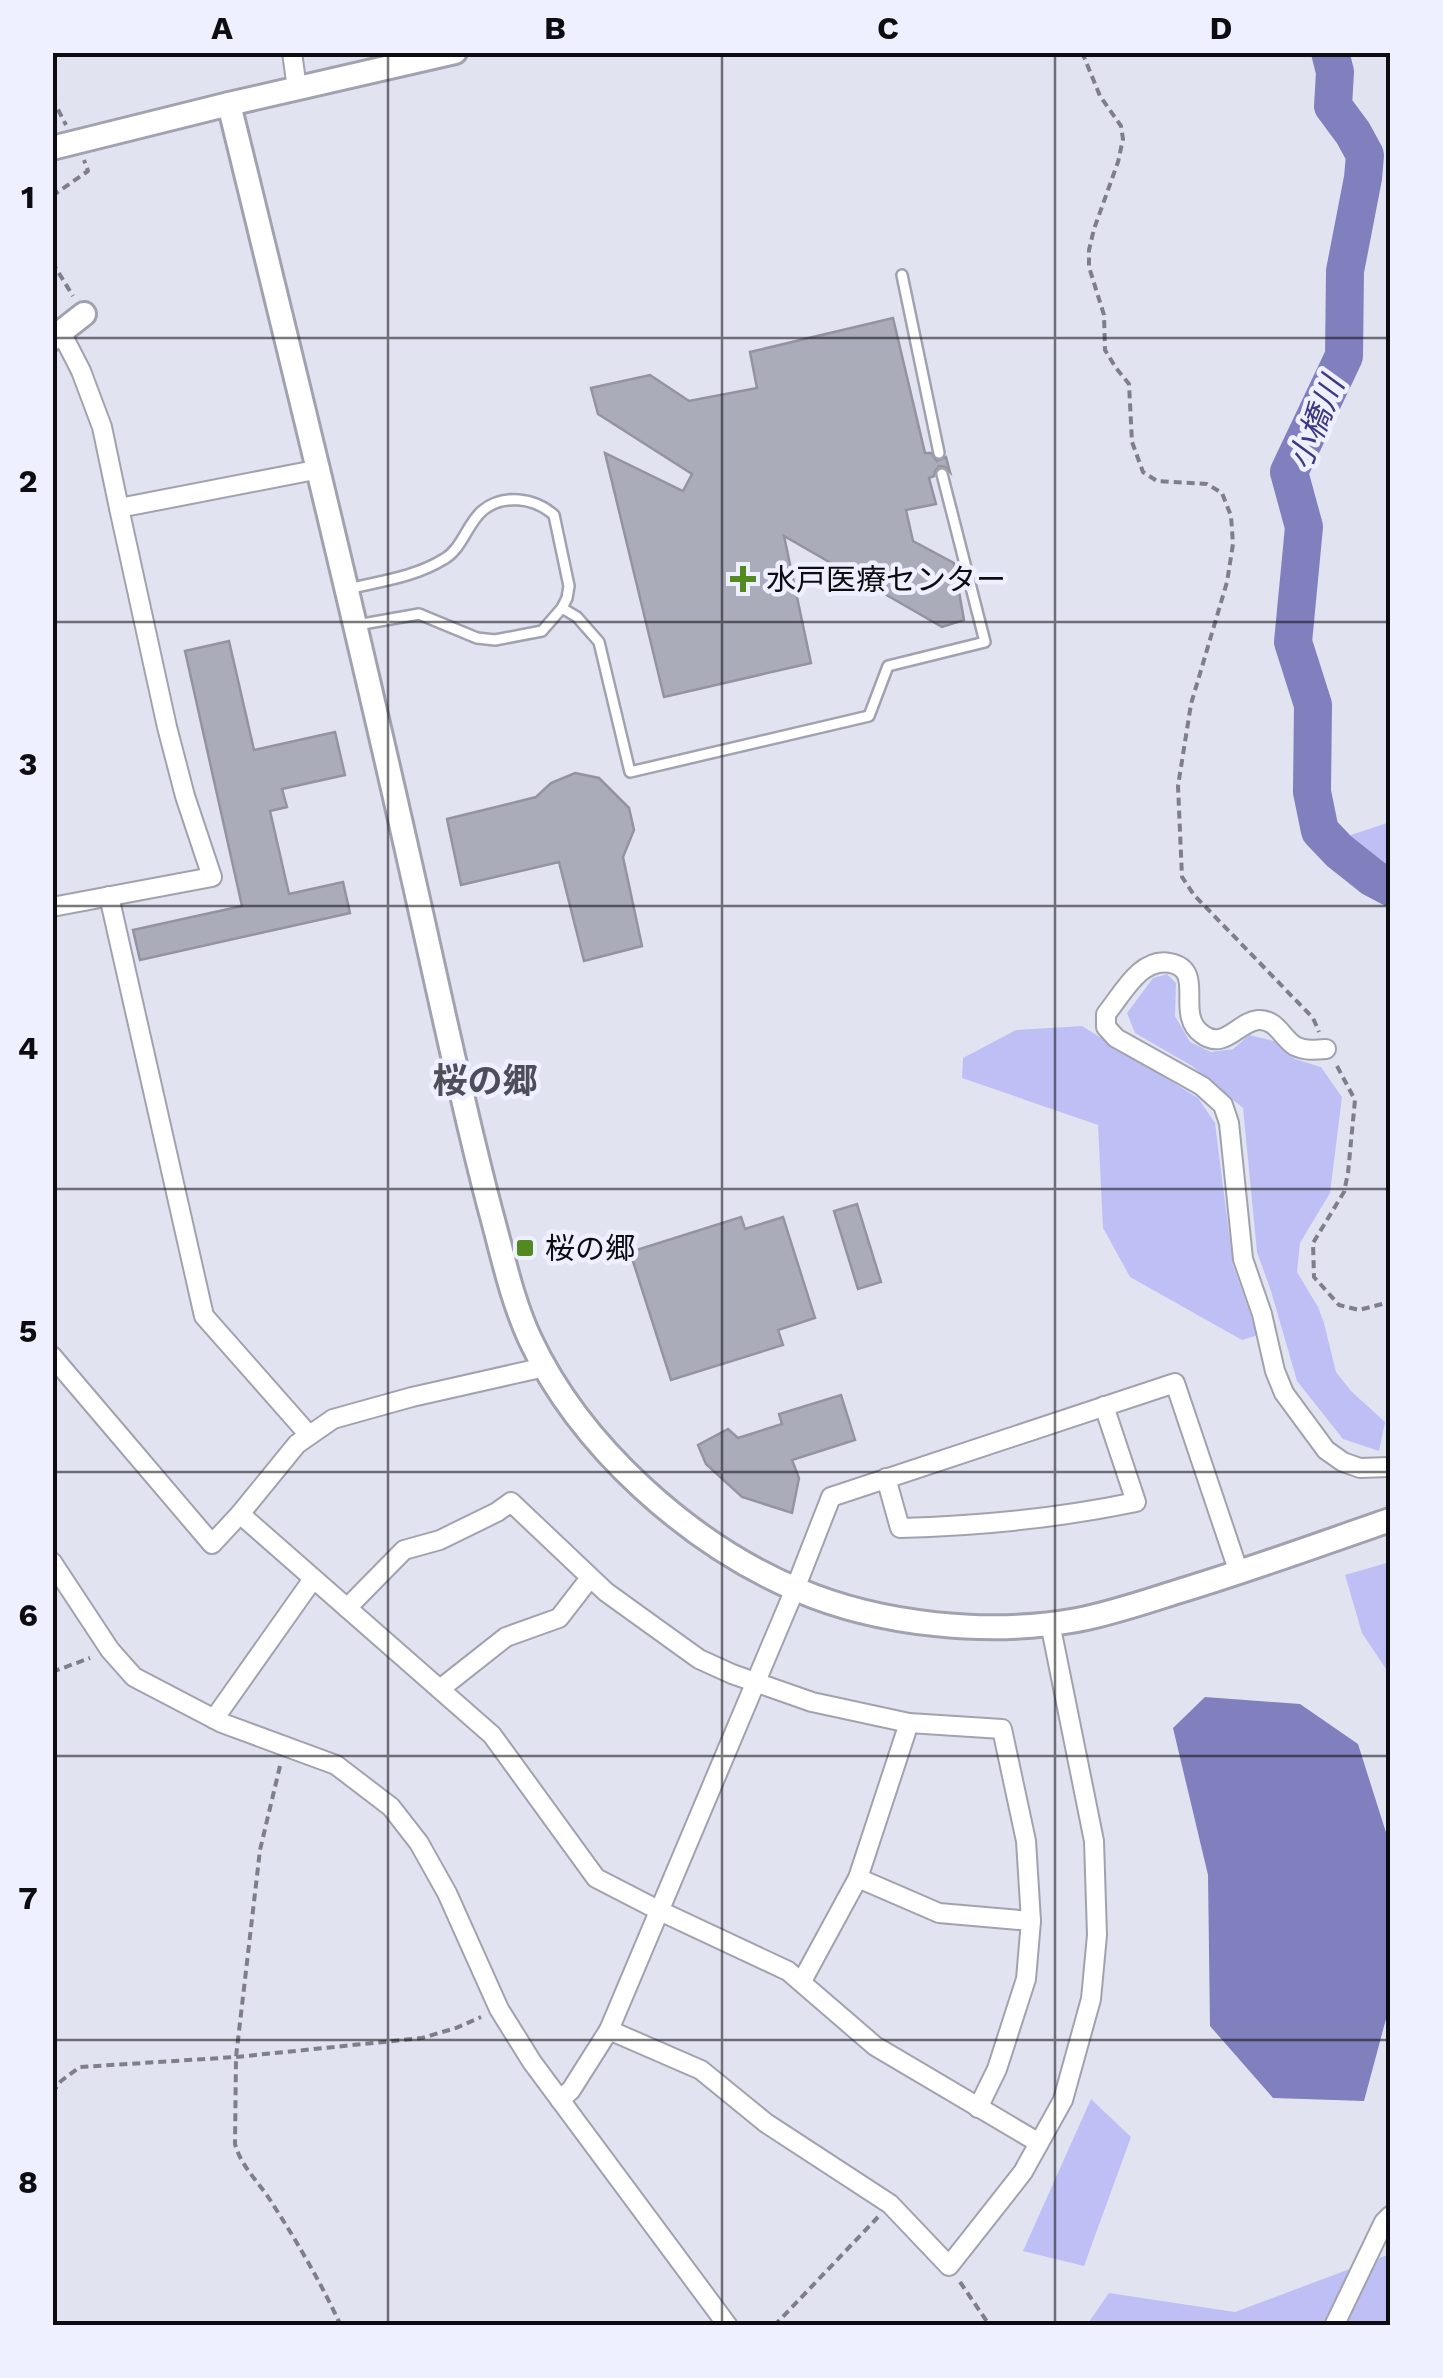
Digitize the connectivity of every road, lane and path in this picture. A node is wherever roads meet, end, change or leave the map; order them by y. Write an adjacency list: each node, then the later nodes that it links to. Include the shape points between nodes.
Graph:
1 (292, 52): 4 (street)
2 (455, 52): 4 (street)
3 (1082, 52): 22 (path, via 1123,140 1089,267 1104,315 1105,350 1130,384 1132,442 1143,472 1158,480 1207,484 1222,492 1231,516 1227,582 1191,704 1178,786 1182,877 1313,1018)
4 (297, 89): 6 (street)
5 (52, 98): 7 (path)
6 (229, 104): 7 (street); 14 (street)
7 (64, 145): 8 (path, via 88,171)
8 (52, 196)
9 (52, 262): 11 (path)
10 (902, 276): 13 (lane)
11 (84, 314): 12 (street)
12 (57, 336): 16 (street, via 82,370)
13 (938, 452)
14 (320, 469): 16 (street); 17 (street)
15 (942, 474): 18 (lane, via 985,642 888,666 868,716 630,772 599,642)
16 (119, 508): 20 (street, via 167,727 212,878)
17 (348, 589): 18 (lane, via 414,574 449,557 482,511 517,500 554,515 569,586); 19 (street)
18 (562, 608): 19 (lane, via 542,630 496,640 419,614)
19 (357, 625): 25 (street, via 475,1153 512,1287)
20 (109, 896): 21 (street); 27 (street, via 204,1316)
21 (52, 906)
22 (1326, 1049): 23 (path, via 1356,1100 1344,1192 1313,1243 1314,1277 1339,1305 1359,1310); 28 (street, via 1298,1048 1266,1020 1210,1039 1189,1017 1187,974 1166,962 1144,968 1106,1014 1116,1038 1223,1105 1242,1258 1284,1393 1326,1450 1343,1462)
23 (1390, 1302)
24 (52, 1356): 30 (street, via 212,1544)
25 (544, 1367): 27 (street, via 333,1419); 36 (street, via 606,1452 652,1496 734,1556)
26 (1104, 1406): 29 (street); 29 (street, via 1136,1502 900,1528); 33 (street, via 1175,1382)
27 (309, 1435): 30 (street)
28 (1390, 1467)
29 (886, 1478): 36 (street, via 831,1496)
30 (240, 1514): 35 (street)
31 (1390, 1520): 33 (street)
32 (52, 1562): 39 (street)
33 (1239, 1572): 38 (street, via 1115,1611)
34 (590, 1578): 37 (street, via 511,1502 440,1540 404,1550); 41 (street, via 699,1660); 42 (street, via 559,1618 506,1637)
35 (313, 1579): 37 (street); 43 (street)
36 (796, 1589): 38 (street, via 912,1621); 41 (street)
37 (347, 1608): 42 (street)
38 (1050, 1623): 56 (street, via 1094,1841 1097,1935 1091,1999 1063,2100)
39 (110, 1650): 40 (path); 43 (street, via 134,1677)
40 (52, 1672)
41 (756, 1682): 44 (street); 47 (street)
42 (440, 1689): 47 (street, via 492,1735 596,1878)
43 (214, 1719): 45 (street)
44 (909, 1723): 46 (street); 48 (street, via 1002,1729 1026,1841)
45 (285, 1746): 50 (street, via 336,1765 391,1808 448,1893); 52 (path, via 260,1850)
46 (858, 1878): 48 (street, via 939,1913); 49 (street)
47 (660, 1910): 49 (street); 51 (street)
48 (1031, 1921): 55 (street, via 1026,1979)
49 (802, 1981): 55 (street, via 875,2046)
50 (499, 2009): 52 (path, via 422,2038); 54 (street)
51 (609, 2030): 54 (street); 57 (street, via 701,2070 766,2123)
52 (236, 2057): 53 (path, via 80,2067); 60 (path, via 239,2157 307,2259)
53 (52, 2093)
54 (560, 2100): 61 (street)
55 (978, 2108): 56 (street)
56 (1039, 2143): 59 (street)
57 (890, 2204): 59 (street); 62 (path)
58 (1390, 2216): 64 (street)
59 (949, 2266): 63 (path)
60 (341, 2326)
61 (728, 2326)
62 (774, 2326)
63 (990, 2326)
64 (1334, 2326)

